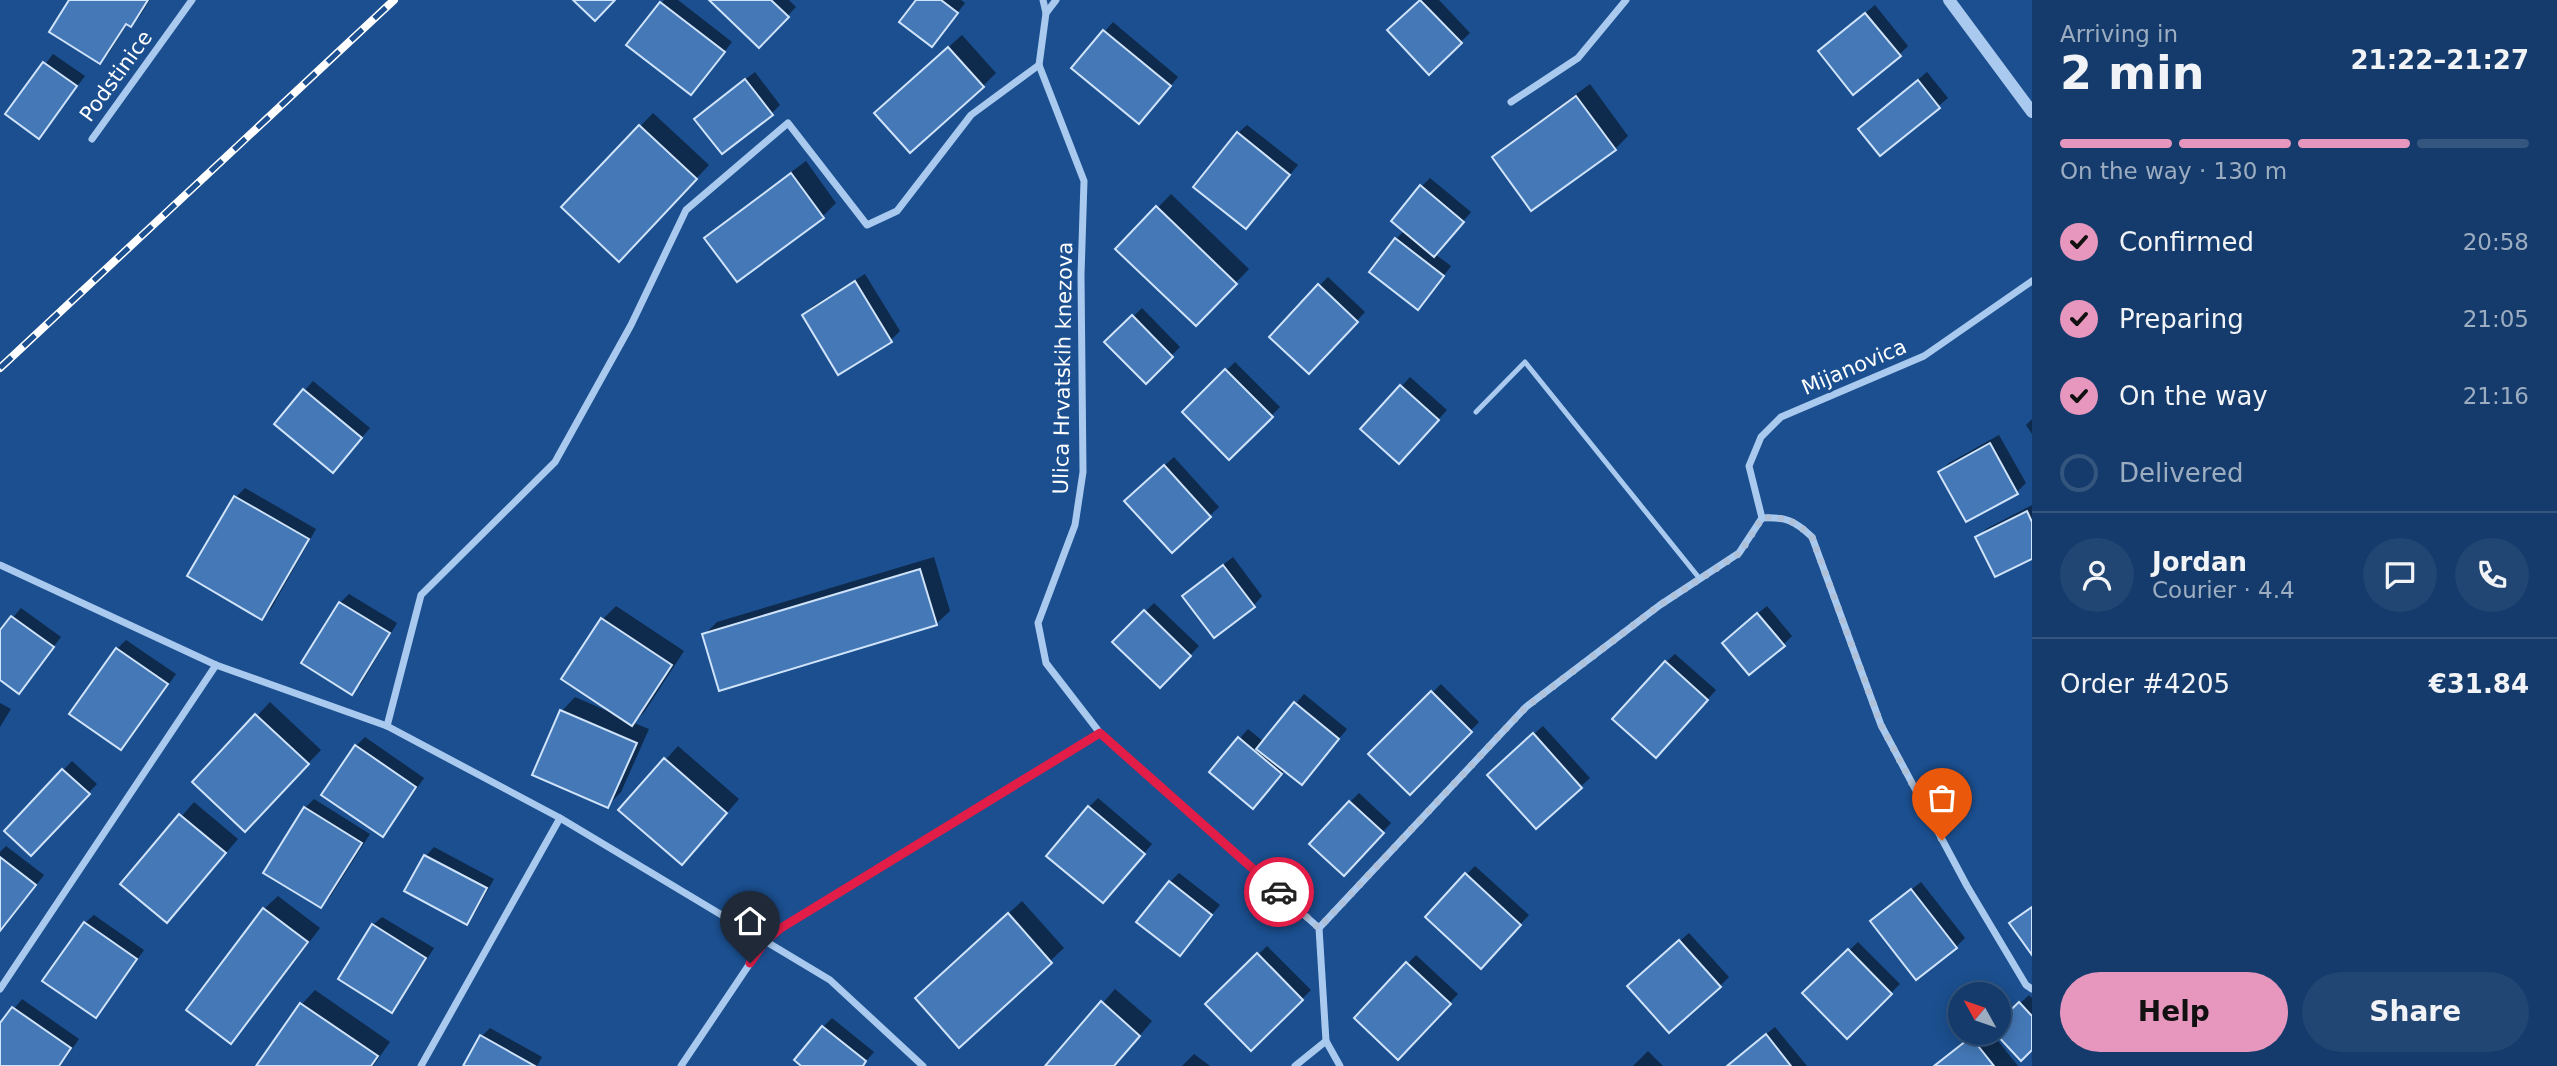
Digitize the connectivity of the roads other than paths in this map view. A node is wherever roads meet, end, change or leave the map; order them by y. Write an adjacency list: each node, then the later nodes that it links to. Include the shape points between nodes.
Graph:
1 (192, 0): 10 (street, Podstinice)
2 (1043, 0): 6 (street, Ulica Hrvatskih knezova)
3 (1056, 0): 6 (street)
4 (1626, 0): 8 (street, via 1578,58)
5 (1949, 0): 9 (street)
6 (1046, 13): 7 (street, Ulica Hrvatskih knezova)
7 (1040, 65): 17 (street, via 971,115 897,211 867,225 788,123 686,210 631,325 555,462 421,595); 18 (street, Ulica Hrvatskih knezova, via 1084,181 1083,472 1074,525 1038,623 1046,663)
8 (1511, 102)
9 (2032, 112)
10 (92, 139)
11 (2032, 281): 13 (street, Mijanovica, via 1924,356 1782,417 1761,437 1749,466)
12 (1476, 412): 15 (lane, via 1525,362)
13 (1762, 518): 15 (street, via 1740,553); 23 (street, via 1781,517 1812,537 1881,725 1967,886)
14 (0, 565): 16 (street)
15 (1700, 579): 20 (street, via 1526,707)
16 (216, 665): 17 (street); 22 (street)
17 (387, 726): 19 (street)
18 (1100, 733): 20 (street, Ulica Hrvatskih knezova); 21 (street)
19 (560, 818): 21 (street); 25 (street)
20 (1319, 928): 24 (street)
21 (765, 941): 26 (street); 27 (street, via 830,980)
22 (0, 989)
23 (2032, 989)
24 (1326, 1041): 28 (street); 29 (street)
25 (421, 1066)
26 (681, 1066)
27 (923, 1066)
28 (1295, 1066)
29 (1340, 1066)

